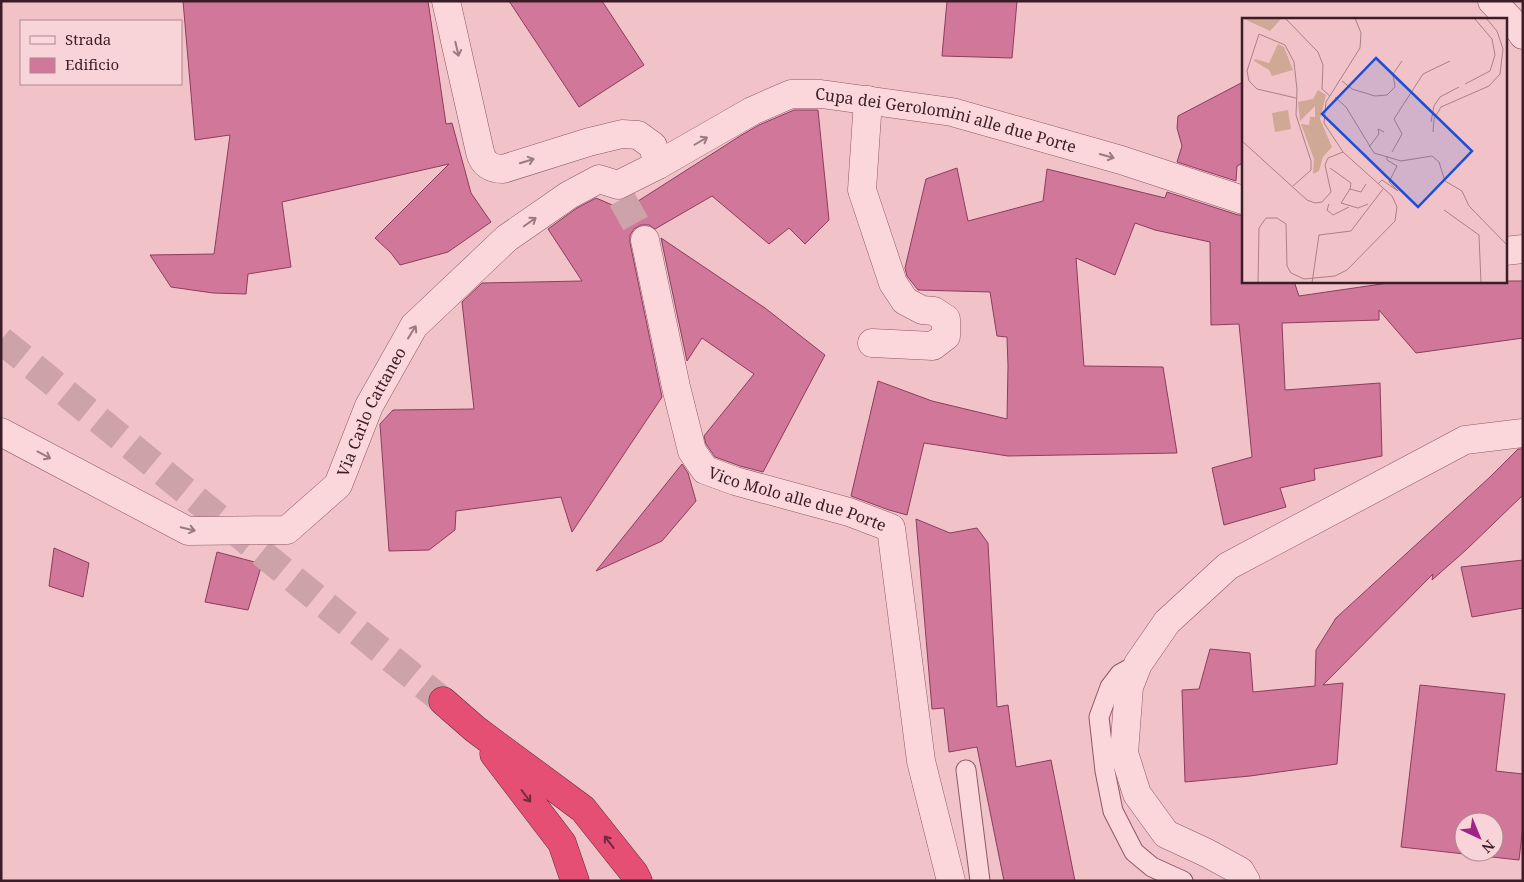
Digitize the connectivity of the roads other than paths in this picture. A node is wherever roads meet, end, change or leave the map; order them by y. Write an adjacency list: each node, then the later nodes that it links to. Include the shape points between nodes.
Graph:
1 (446, 1): 5 (street, one-way to 5, via 481,158 485,163 503,169 622,134 638,135 653,146)
2 (1492, 1): 3 (street)
3 (1523, 35)
4 (868, 100): 5 (street, Cupa dei Gerolomini alle due Porte, one-way to 4, via 752,111 791,94); 6 (street, Cupa dei Gerolomini alle due Porte, one-way to 6, via 952,112 1121,160); 10 (street, via 862,190 893,283 905,301 922,310 934,311 946,319 946,336 933,346)
5 (658, 165): 11 (street, Via Carlo Cattaneo, one-way to 5, via 188,531 287,530 338,485 369,406 414,326 507,238 569,195 599,179 620,192)
6 (1242, 200)
7 (645, 240): 19 (street, Vico Molo alle due Porte, via 692,451 705,470 849,512 892,528 921,761)
8 (1523, 249): 9 (street)
9 (1506, 251)
10 (872, 343)
11 (1, 432)
12 (1523, 433): 13 (street, via 1466,440 1228,566 1167,622)
13 (1138, 664): 21 (lane, via 1120,674 1110,687 1099,716 1108,787 1113,811 1134,852 1152,867); 22 (street, via 1129,687 1124,753 1137,794 1166,834 1240,870)
14 (443, 701): 15 (highway)
15 (475, 728): 17 (highway, one-way to 17, via 562,843); 18 (highway, one-way to 15, via 583,809)
16 (966, 770): 20 (lane)
17 (575, 881)
18 (638, 881)
19 (951, 881)
20 (980, 881)
21 (1183, 881)
22 (1246, 881)

